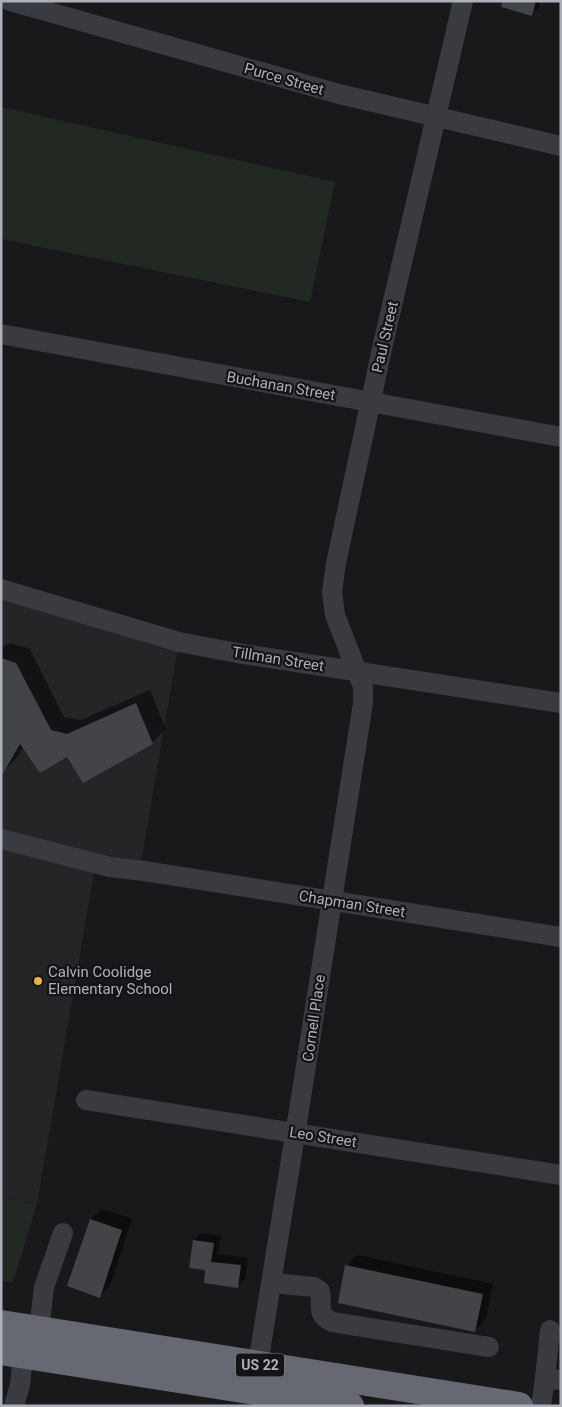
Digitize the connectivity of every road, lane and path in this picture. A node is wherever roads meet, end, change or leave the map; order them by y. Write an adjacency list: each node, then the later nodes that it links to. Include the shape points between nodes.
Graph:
1 (10, 1): 3 (street, Purce Street, via 339,94)
2 (464, 1): 3 (street, Paul Street)
3 (436, 117): 4 (street, Purce Street); 6 (street, Paul Street)
4 (561, 146)
5 (1, 334): 6 (street, Buchanan Street)
6 (370, 402): 7 (street, Buchanan Street); 9 (street, Paul Street, via 332,592 336,615)
7 (561, 437)
8 (1, 589): 9 (street, Tillman Street, via 179,642)
9 (358, 672): 10 (street, Tillman Street); 12 (street, Cornell Place, via 363,687 363,703)
10 (561, 703)
11 (1, 839): 12 (street, Chapman Street, via 110,867)
12 (331, 900): 13 (street, Chapman Street); 15 (street, Cornell Place)
13 (561, 937)
14 (86, 1100): 15 (street, Leo Street)
15 (297, 1133): 16 (street, Leo Street); 18 (street, Cornell Place)
16 (561, 1175)
17 (63, 1233): 20 (street, via 44,1287)
18 (272, 1282): 22 (street, via 314,1287 320,1291 322,1314 332,1322); 24 (street, Cornell Place)
19 (1, 1324): 20 (highway, US 22)
20 (39, 1330): 24 (highway, US 22)
21 (550, 1330): 25 (street)
22 (489, 1347)
23 (12, 1352): 26 (highway, US 22); 27 (street, via 20,1385)
24 (258, 1364): 29 (highway, US 22)
25 (553, 1379): 30 (street)
26 (245, 1398): 28 (highway, US 22)
27 (14, 1406)
28 (350, 1406)
29 (519, 1406)
30 (541, 1406)

